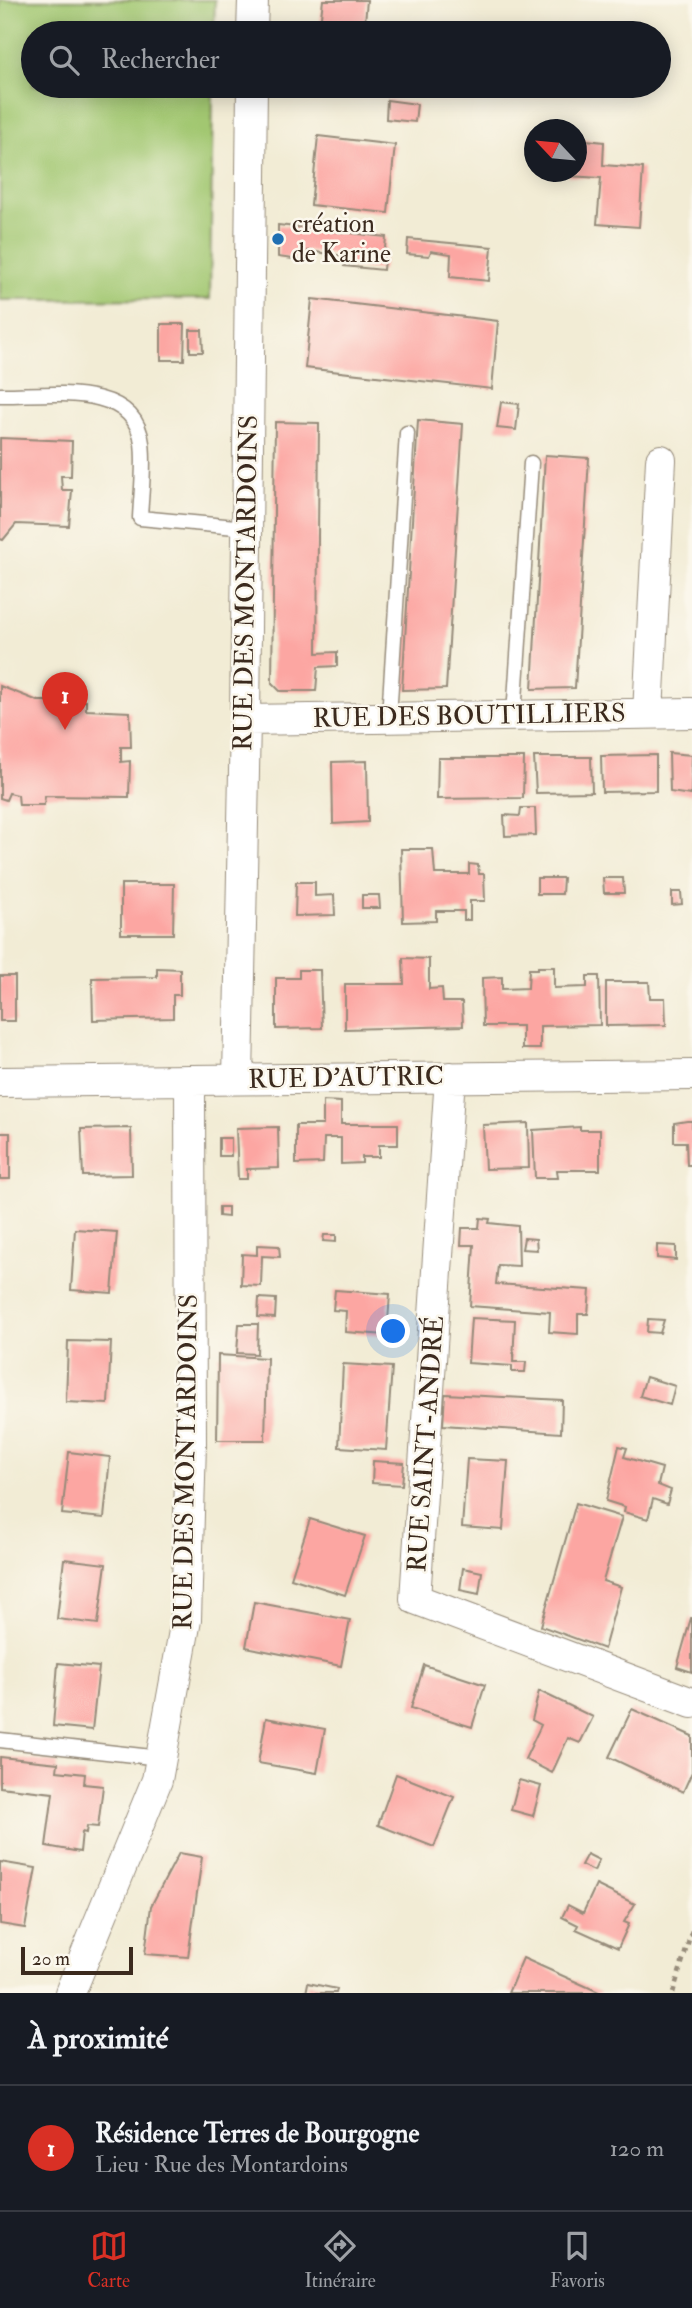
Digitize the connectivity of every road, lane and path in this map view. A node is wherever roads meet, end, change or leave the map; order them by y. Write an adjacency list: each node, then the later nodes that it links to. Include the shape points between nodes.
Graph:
1 (253, 0): 2 (street)
2 (252, 21)
3 (252, 98): 8 (street, RUE DES MONTARDOINS)
4 (0, 395): 8 (lane, via 104,397 126,407 142,440 140,518)
5 (407, 433): 12 (lane)
6 (661, 460): 9 (street)
7 (531, 463): 11 (lane)
8 (246, 528): 13 (street, RUE DES MONTARDOINS)
9 (648, 713): 10 (street, RUE DES BOUTILLIERS); 11 (street, RUE DES BOUTILLIERS)
10 (692, 713)
11 (514, 715): 12 (street, RUE DES BOUTILLIERS)
12 (389, 717): 13 (street, RUE DES BOUTILLIERS)
13 (245, 720): 16 (street, RUE DES MONTARDOINS)
14 (692, 1075): 15 (street, RUE D'AUTRIC)
15 (450, 1077): 16 (street, RUE D'AUTRIC); 19 (street, RUE SAINT-ANDRÉ, via 415,1599)
16 (238, 1079): 17 (street, RUE D'AUTRIC)
17 (190, 1080): 18 (street, RUE D'AUTRIC); 21 (street, RUE DES MONTARDOINS, via 191,1443 186,1620)
18 (0, 1082)
19 (692, 1703)
20 (0, 1740): 21 (lane)
21 (160, 1758): 23 (street, RUE DES MONTARDOINS, via 157,1780)
22 (692, 1930): 24 (path)
23 (69, 1993)
24 (673, 1993)

